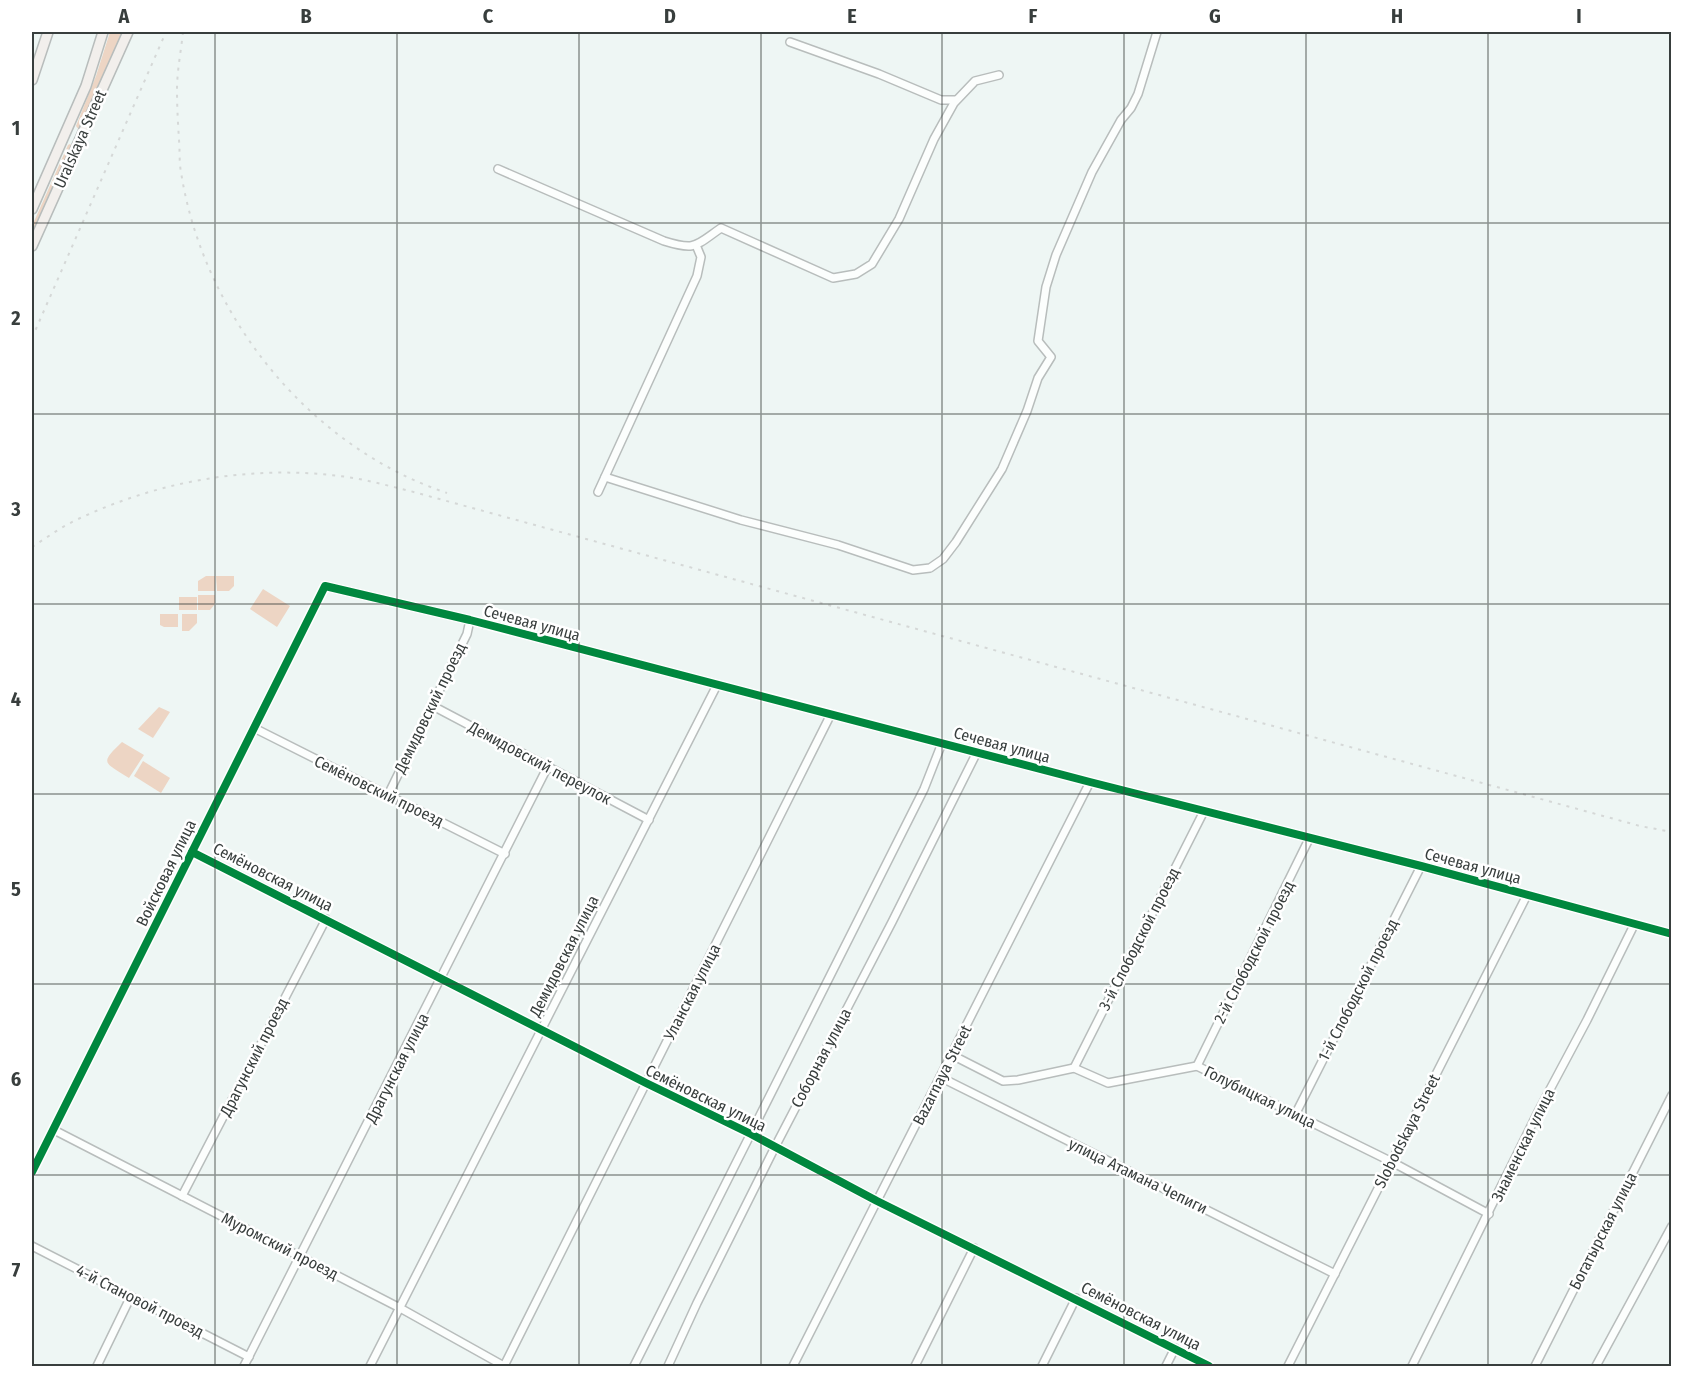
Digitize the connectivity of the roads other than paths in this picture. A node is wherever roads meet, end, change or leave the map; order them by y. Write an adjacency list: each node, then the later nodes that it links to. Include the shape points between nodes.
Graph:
1 (48, 32): 7 (main road)
2 (103, 32): 9 (main road, Uralskaya Street)
3 (128, 32): 10 (main road, Uralskaya Street)
4 (1157, 32): 15 (street, via 1138,94 1092,172 1056,255 1046,287 1038,341 1051,357 1038,378 1002,469 943,559 930,568 913,570)
5 (790, 42): 8 (street, via 941,100)
6 (999, 75): 8 (street, via 975,81)
7 (32, 80)
8 (956, 100): 13 (street, via 894,228 872,264 856,274 833,278 721,228)
9 (68, 129): 10 (main road); 12 (main road, Uralskaya Street)
10 (81, 135): 14 (main road, Uralskaya Street)
11 (498, 169): 13 (street, via 664,241 686,248)
12 (32, 209)
13 (696, 245): 15 (street, via 700,258 697,276)
14 (32, 246)
15 (605, 477): 16 (street)
16 (598, 492)
17 (325, 586): 18 (street, Сечевая улица); 22 (street, Войсковая улица)
18 (470, 620): 19 (street, Сечевая улица); 20 (street, Демидовский проезд, via 467,634)
19 (717, 686): 21 (street, Сечевая улица); 29 (street, Демидовская улица)
20 (431, 705): 25 (street, Демидовский переулок); 27 (street, Демидовский проезд)
21 (831, 714): 23 (street, Сечевая улица); 44 (street, Уланская улица)
22 (254, 728): 27 (street, Семёновский проезд); 31 (street, Войсковая улица)
23 (942, 743): 24 (street, Сечевая улица); 48 (street, via 924,789)
24 (977, 752): 26 (street, Сечевая улица); 49 (street, Соборная улица)
25 (547, 768): 29 (street, Демидовский переулок); 32 (street, Драгунская улица)
26 (1090, 782): 28 (street, Сечевая улица); 40 (street, Bazarnaya Street)
27 (388, 795): 32 (street, Семёновский проезд)
28 (1204, 811): 30 (street, Сечевая улица); 42 (street, 3-й Слободской проезд)
29 (649, 820): 39 (street, Демидовская улица)
30 (1309, 838): 33 (street, Сечевая улица); 41 (street, 2-й Слободской проезд)
31 (192, 852): 35 (street, Семёновская улица); 47 (street, Войсковая улица)
32 (505, 854): 38 (street, Драгунская улица)
33 (1421, 866): 34 (street, Сечевая улица); 46 (street, 1-й Слободской проезд)
34 (1527, 895): 36 (street, Сечевая улица); 50 (street, Slobodskaya Street)
35 (326, 919): 38 (street, Семёновская улица); 52 (street, Драгунский проезд)
36 (1634, 925): 37 (street, Сечевая улица); 54 (street, Знаменская улица)
37 (1671, 934)
38 (442, 978): 39 (street, Семёновская улица); 58 (street, Драгунская улица)
39 (542, 1029): 44 (street, Семёновская улица); 62 (street, Демидовская улица)
40 (952, 1055): 42 (street, via 1003,1081); 43 (street, Bazarnaya Street)
41 (1197, 1066): 42 (street, Голубицкая улица, via 1108,1083); 46 (street, Голубицкая улица)
42 (1074, 1068)
43 (940, 1077): 53 (street, Bazarnaya Street); 59 (street, улица Атамана Чепиги)
44 (646, 1083): 48 (street, Семёновская улица); 68 (street, Уланская улица)
45 (1671, 1095): 78 (street, Богатырская улица)
46 (1295, 1114): 50 (street, Голубицкая улица)
47 (54, 1130): 51 (street, Войсковая улица); 52 (street, Муромский проезд)
48 (751, 1134): 49 (street, Семёновская улица); 69 (street)
49 (775, 1147): 53 (street, Семёновская улица); 70 (street, Соборная улица)
50 (1392, 1162): 54 (street, Голубицкая улица); 59 (street, Slobodskaya Street)
51 (32, 1172)
52 (182, 1196): 58 (street, Муромский проезд)
53 (877, 1201): 57 (street, Семёновская улица); 71 (street, Bazarnaya Street)
54 (1489, 1214): 77 (street, Знаменская улица)
55 (1671, 1226): 79 (street)
56 (32, 1246): 60 (street, 4-й Становой проезд)
57 (974, 1248): 61 (street, Семёновская улица); 72 (street)
58 (301, 1256): 62 (street, Муромский проезд); 64 (street, Драгунская улица)
59 (1335, 1274): 76 (street, Slobodskaya Street)
60 (132, 1296): 64 (street, 4-й Становой проезд); 65 (street)
61 (1076, 1298): 63 (street, Семёновская улица); 73 (street)
62 (400, 1308): 67 (street, Демидовская улица); 68 (street, Муромский проезд)
63 (1175, 1348): 74 (street); 75 (street, Семёновская улица)
64 (249, 1357): 66 (street, Драгунская улица)
65 (97, 1366)
66 (244, 1366)
67 (370, 1366)
68 (504, 1366)
69 (634, 1366)
70 (668, 1366)
71 (793, 1366)
72 (915, 1366)
73 (1042, 1366)
74 (1166, 1366)
75 (1209, 1366)
76 (1288, 1366)
77 (1412, 1366)
78 (1535, 1366)
79 (1596, 1366)

